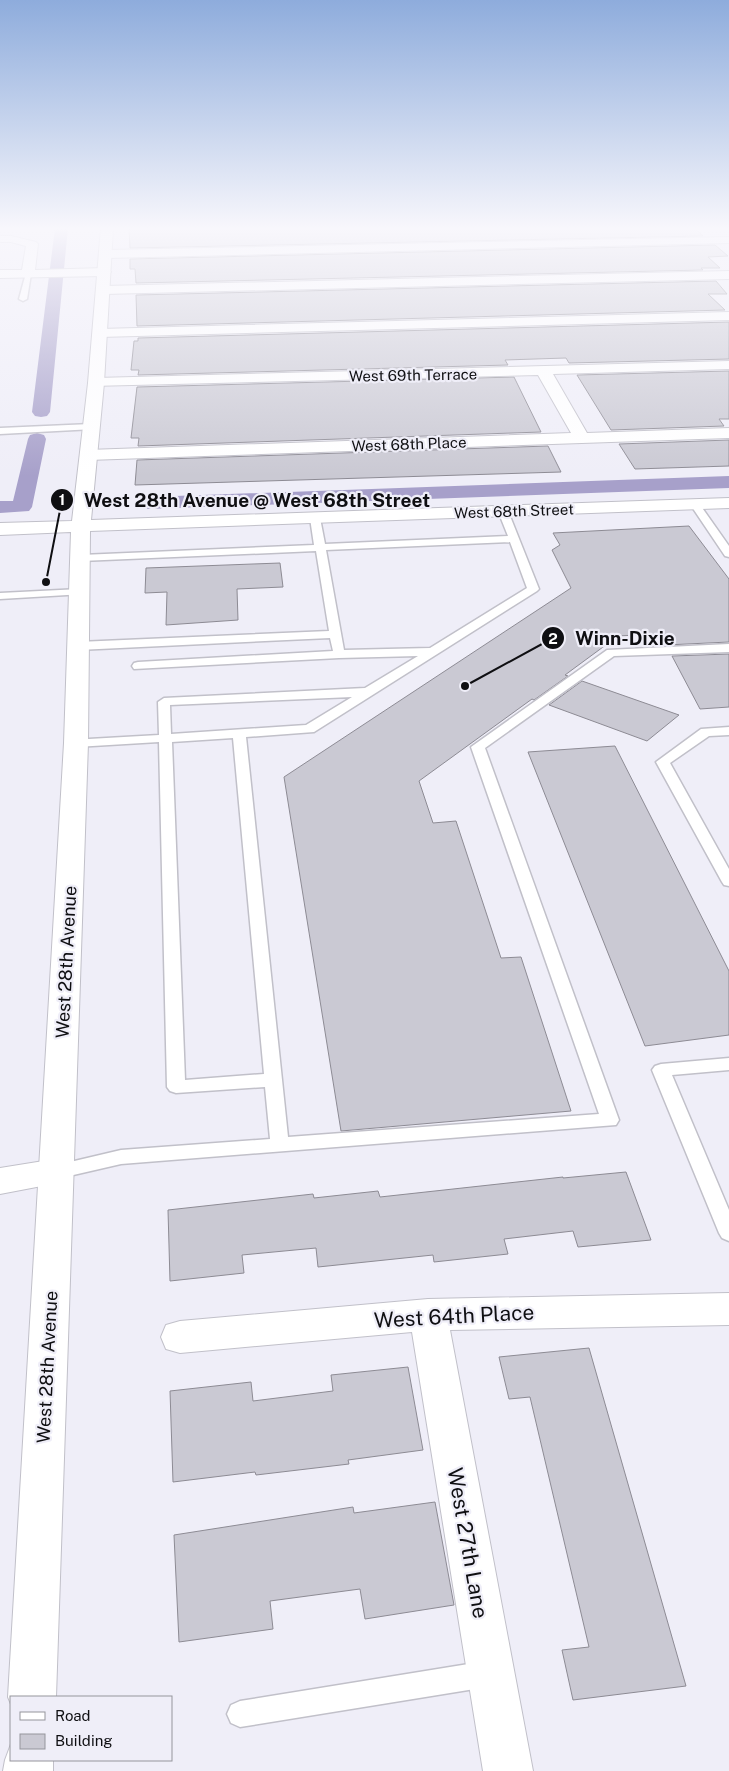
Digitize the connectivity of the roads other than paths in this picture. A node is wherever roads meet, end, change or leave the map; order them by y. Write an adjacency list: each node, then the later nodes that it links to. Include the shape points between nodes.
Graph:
1 (102, 311): 5 (street, West 28th Avenue)
2 (509, 311): 4 (street)
3 (729, 316): 4 (street)
4 (516, 321): 5 (street)
5 (100, 334): 8 (street, West 28th Avenue)
6 (729, 366): 7 (street, West 69th Terrace)
7 (543, 371): 8 (street, West 69th Terrace); 12 (street)
8 (96, 383): 9 (street, West 28th Avenue)
9 (92, 426): 10 (lane); 13 (street, West 28th Avenue)
10 (0, 431)
11 (729, 433): 12 (street, West 68th Place)
12 (582, 438): 13 (street, West 68th Place)
13 (88, 455): 18 (street, West 28th Avenue)
14 (729, 503): 15 (street, West 68th Street)
15 (695, 504): 16 (street, West 68th Street); 22 (lane)
16 (503, 512): 17 (street, West 68th Street); 20 (lane)
17 (315, 518): 18 (street, West 68th Street); 21 (lane)
18 (81, 526): 19 (street, West 68th Street); 23 (street, West 28th Avenue)
19 (0, 529)
20 (514, 539): 21 (lane); 29 (lane, via 533,589)
21 (320, 547): 23 (lane); 26 (lane)
22 (729, 554)
23 (81, 558): 24 (street, West 28th Avenue)
24 (80, 592): 25 (lane); 27 (street, West 28th Avenue)
25 (0, 596)
26 (335, 634): 27 (lane); 30 (lane)
27 (78, 646): 36 (street, West 28th Avenue)
28 (729, 648): 40 (lane, via 611,652 478,747 610,1120)
29 (433, 652): 30 (lane); 32 (lane)
30 (339, 654): 31 (lane)
31 (138, 666)
32 (370, 692): 34 (lane, via 309,729); 35 (lane, via 164,702)
33 (729, 731): 37 (lane, via 706,732 663,762)
34 (239, 734): 35 (lane); 39 (lane)
35 (164, 738): 36 (lane); 39 (lane, via 176,1087)
36 (76, 743): 41 (street, West 28th Avenue)
37 (729, 882)
38 (729, 1064): 43 (lane, via 661,1070)
39 (273, 1080): 40 (lane)
40 (280, 1145): 41 (lane, via 121,1157)
41 (56, 1172): 42 (street); 48 (street, West 28th Avenue)
42 (0, 1181)
43 (729, 1233)
44 (729, 1309): 45 (street, West 64th Place)
45 (428, 1315): 46 (street, West 64th Place); 47 (street, West 27th Lane)
46 (180, 1337)
47 (490, 1673): 49 (lane); 50 (street, West 27th Lane)
48 (32, 1696)
49 (240, 1714)
50 (508, 1771)

